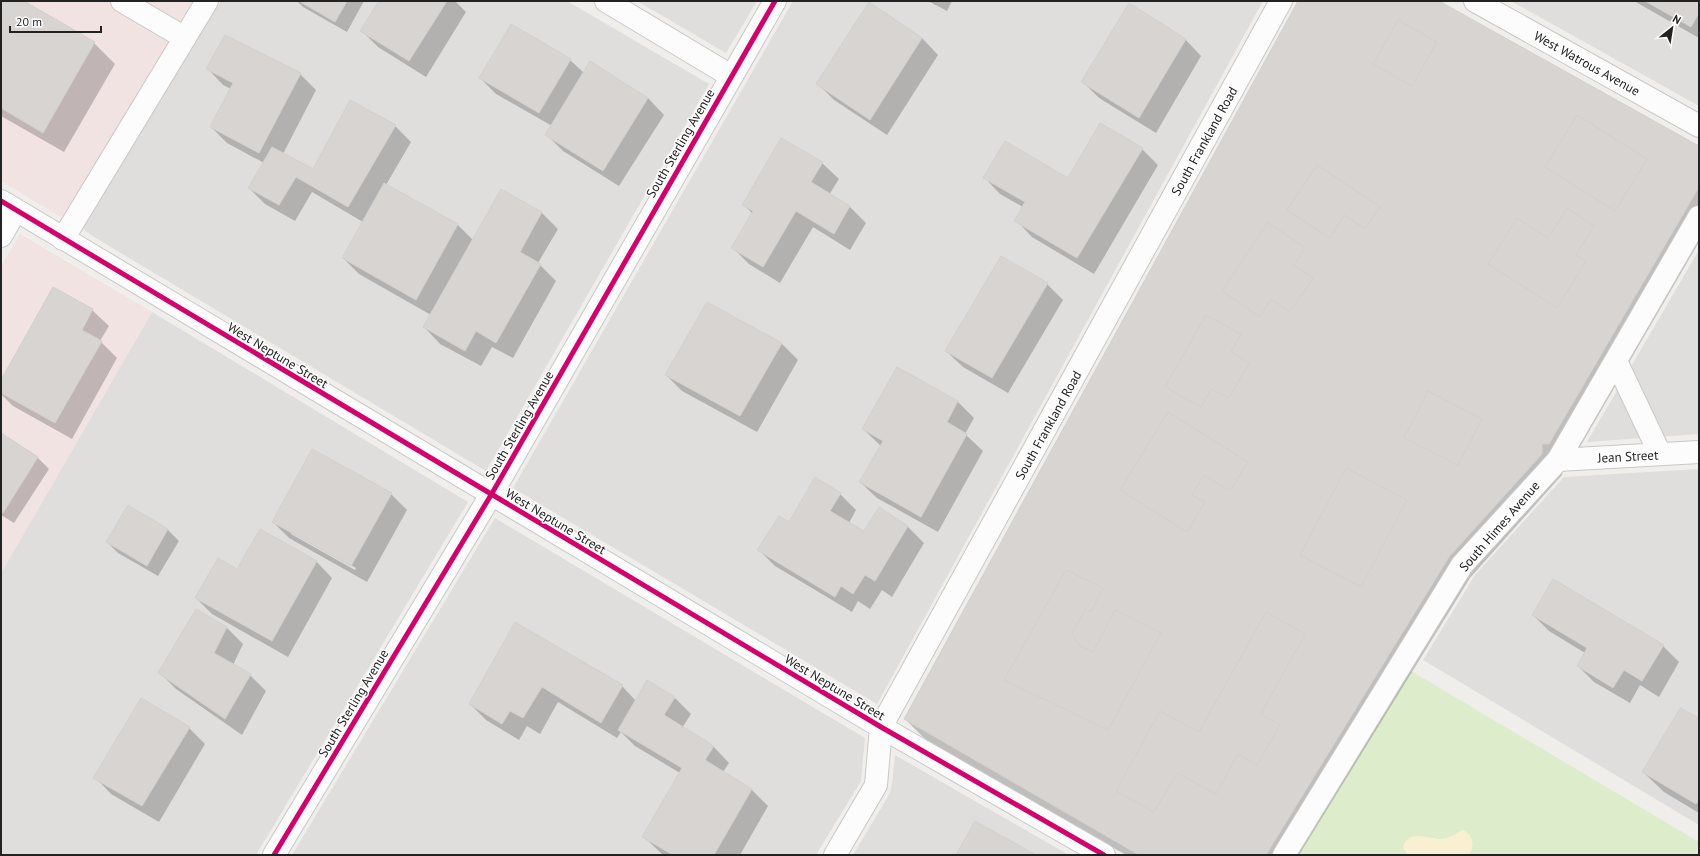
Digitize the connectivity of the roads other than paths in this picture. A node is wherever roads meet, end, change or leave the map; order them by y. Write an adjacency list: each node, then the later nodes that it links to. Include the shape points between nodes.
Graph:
1 (122, 1): 7 (street)
2 (207, 1): 7 (street)
3 (606, 1): 8 (street)
4 (775, 1): 8 (street, South Sterling Avenue)
5 (1281, 1): 19 (street, South Frankland Road)
6 (1475, 1): 9 (street, West Watrous Avenue)
7 (185, 38): 13 (street)
8 (731, 76): 18 (street, South Sterling Avenue)
9 (1699, 126)
10 (9, 206): 12 (street); 13 (street, West Neptune Street)
11 (1699, 218): 14 (street, South Himes Avenue)
12 (1, 236)
13 (63, 239): 18 (street, West Neptune Street)
14 (1616, 361): 16 (street); 17 (street, South Himes Avenue)
15 (1699, 452): 16 (street, Jean Street)
16 (1660, 454): 17 (street, Jean Street)
17 (1558, 460): 23 (street, South Himes Avenue, via 1462,565)
18 (491, 495): 19 (street, West Neptune Street); 20 (street, South Sterling Avenue)
19 (882, 728): 21 (street, South Frankland Road, via 876,785); 22 (street, West Neptune Street)
20 (274, 855)
21 (835, 855)
22 (1104, 855)
23 (1284, 855)

